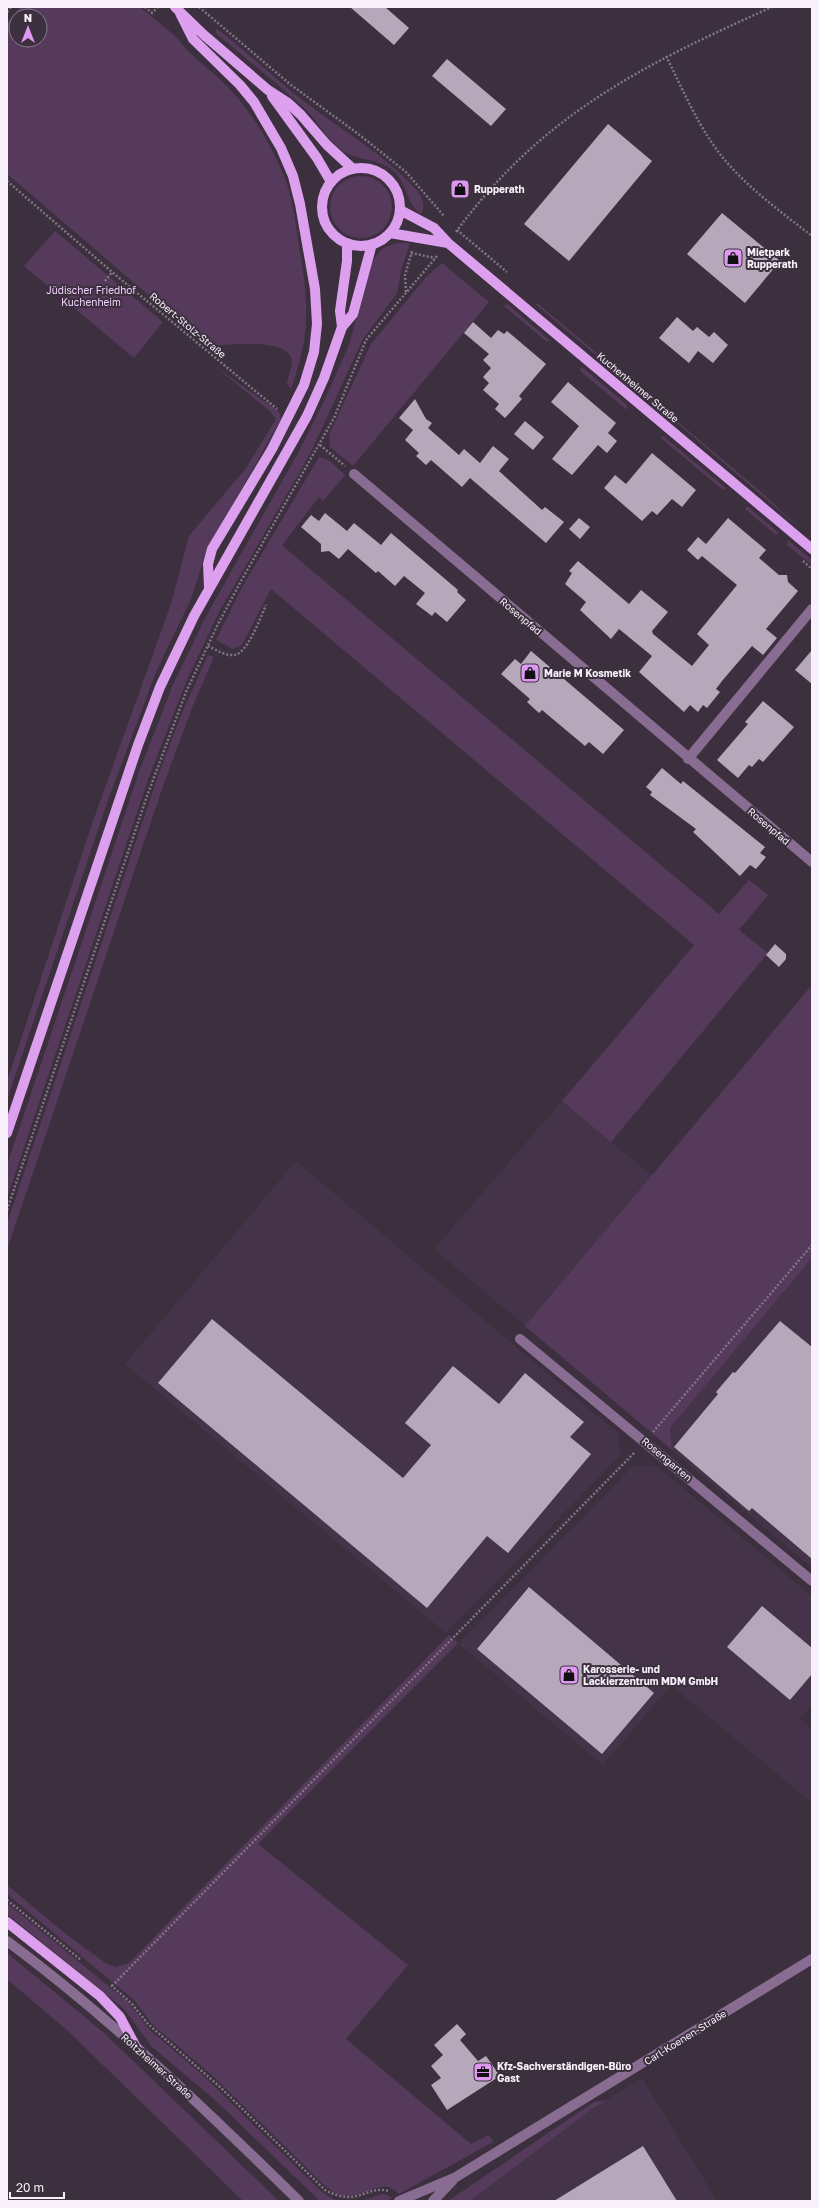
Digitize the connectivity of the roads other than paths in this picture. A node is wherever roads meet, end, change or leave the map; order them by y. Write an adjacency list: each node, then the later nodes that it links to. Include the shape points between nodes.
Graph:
1 (178, 10): 2 (main road); 13 (main road, via 193,39 240,85 270,125 293,176 315,289 317,324 312,359 304,385 289,417 212,549 208,564)
2 (268, 90): 3 (main road, via 301,115 327,145); 4 (main road, via 317,158)
3 (353, 169): 4 (main road); 5 (main road, via 372,169 385,176 396,189)
4 (331, 182): 7 (main road, via 323,198 324,218 332,234)
5 (400, 210): 6 (main road, via 397,222); 8 (main road, Kuchenheimer Straße, via 434,228)
6 (390, 233): 8 (main road); 9 (main road)
7 (347, 243): 9 (main road, via 359,246); 10 (main road, via 340,311)
8 (448, 243): 12 (main road, Kuchenheimer Straße)
9 (372, 244): 10 (main road, via 353,314)
10 (342, 327): 13 (main road, via 307,416)
11 (354, 474): 15 (street, Rosenpfad)
12 (812, 549)
13 (210, 587): 17 (main road, via 160,687 138,745)
14 (812, 609): 15 (street)
15 (688, 758): 16 (street, Rosenpfad)
16 (812, 862)
17 (7, 1133)
18 (520, 1339): 19 (street, Rosengarten)
19 (812, 1581)
20 (7, 1922): 23 (main road, via 100,1996 120,2017)
21 (7, 1940): 23 (street, Roitzheimer Straße)
22 (812, 1958): 24 (street, Carl-Koenen-Straße)
23 (136, 2047): 25 (street, Roitzheimer Straße)
24 (456, 2177): 26 (street, Carl-Koenen-Straße); 27 (street, Carl-Koenen-Straße)
25 (299, 2201)
26 (399, 2201)
27 (432, 2201)

